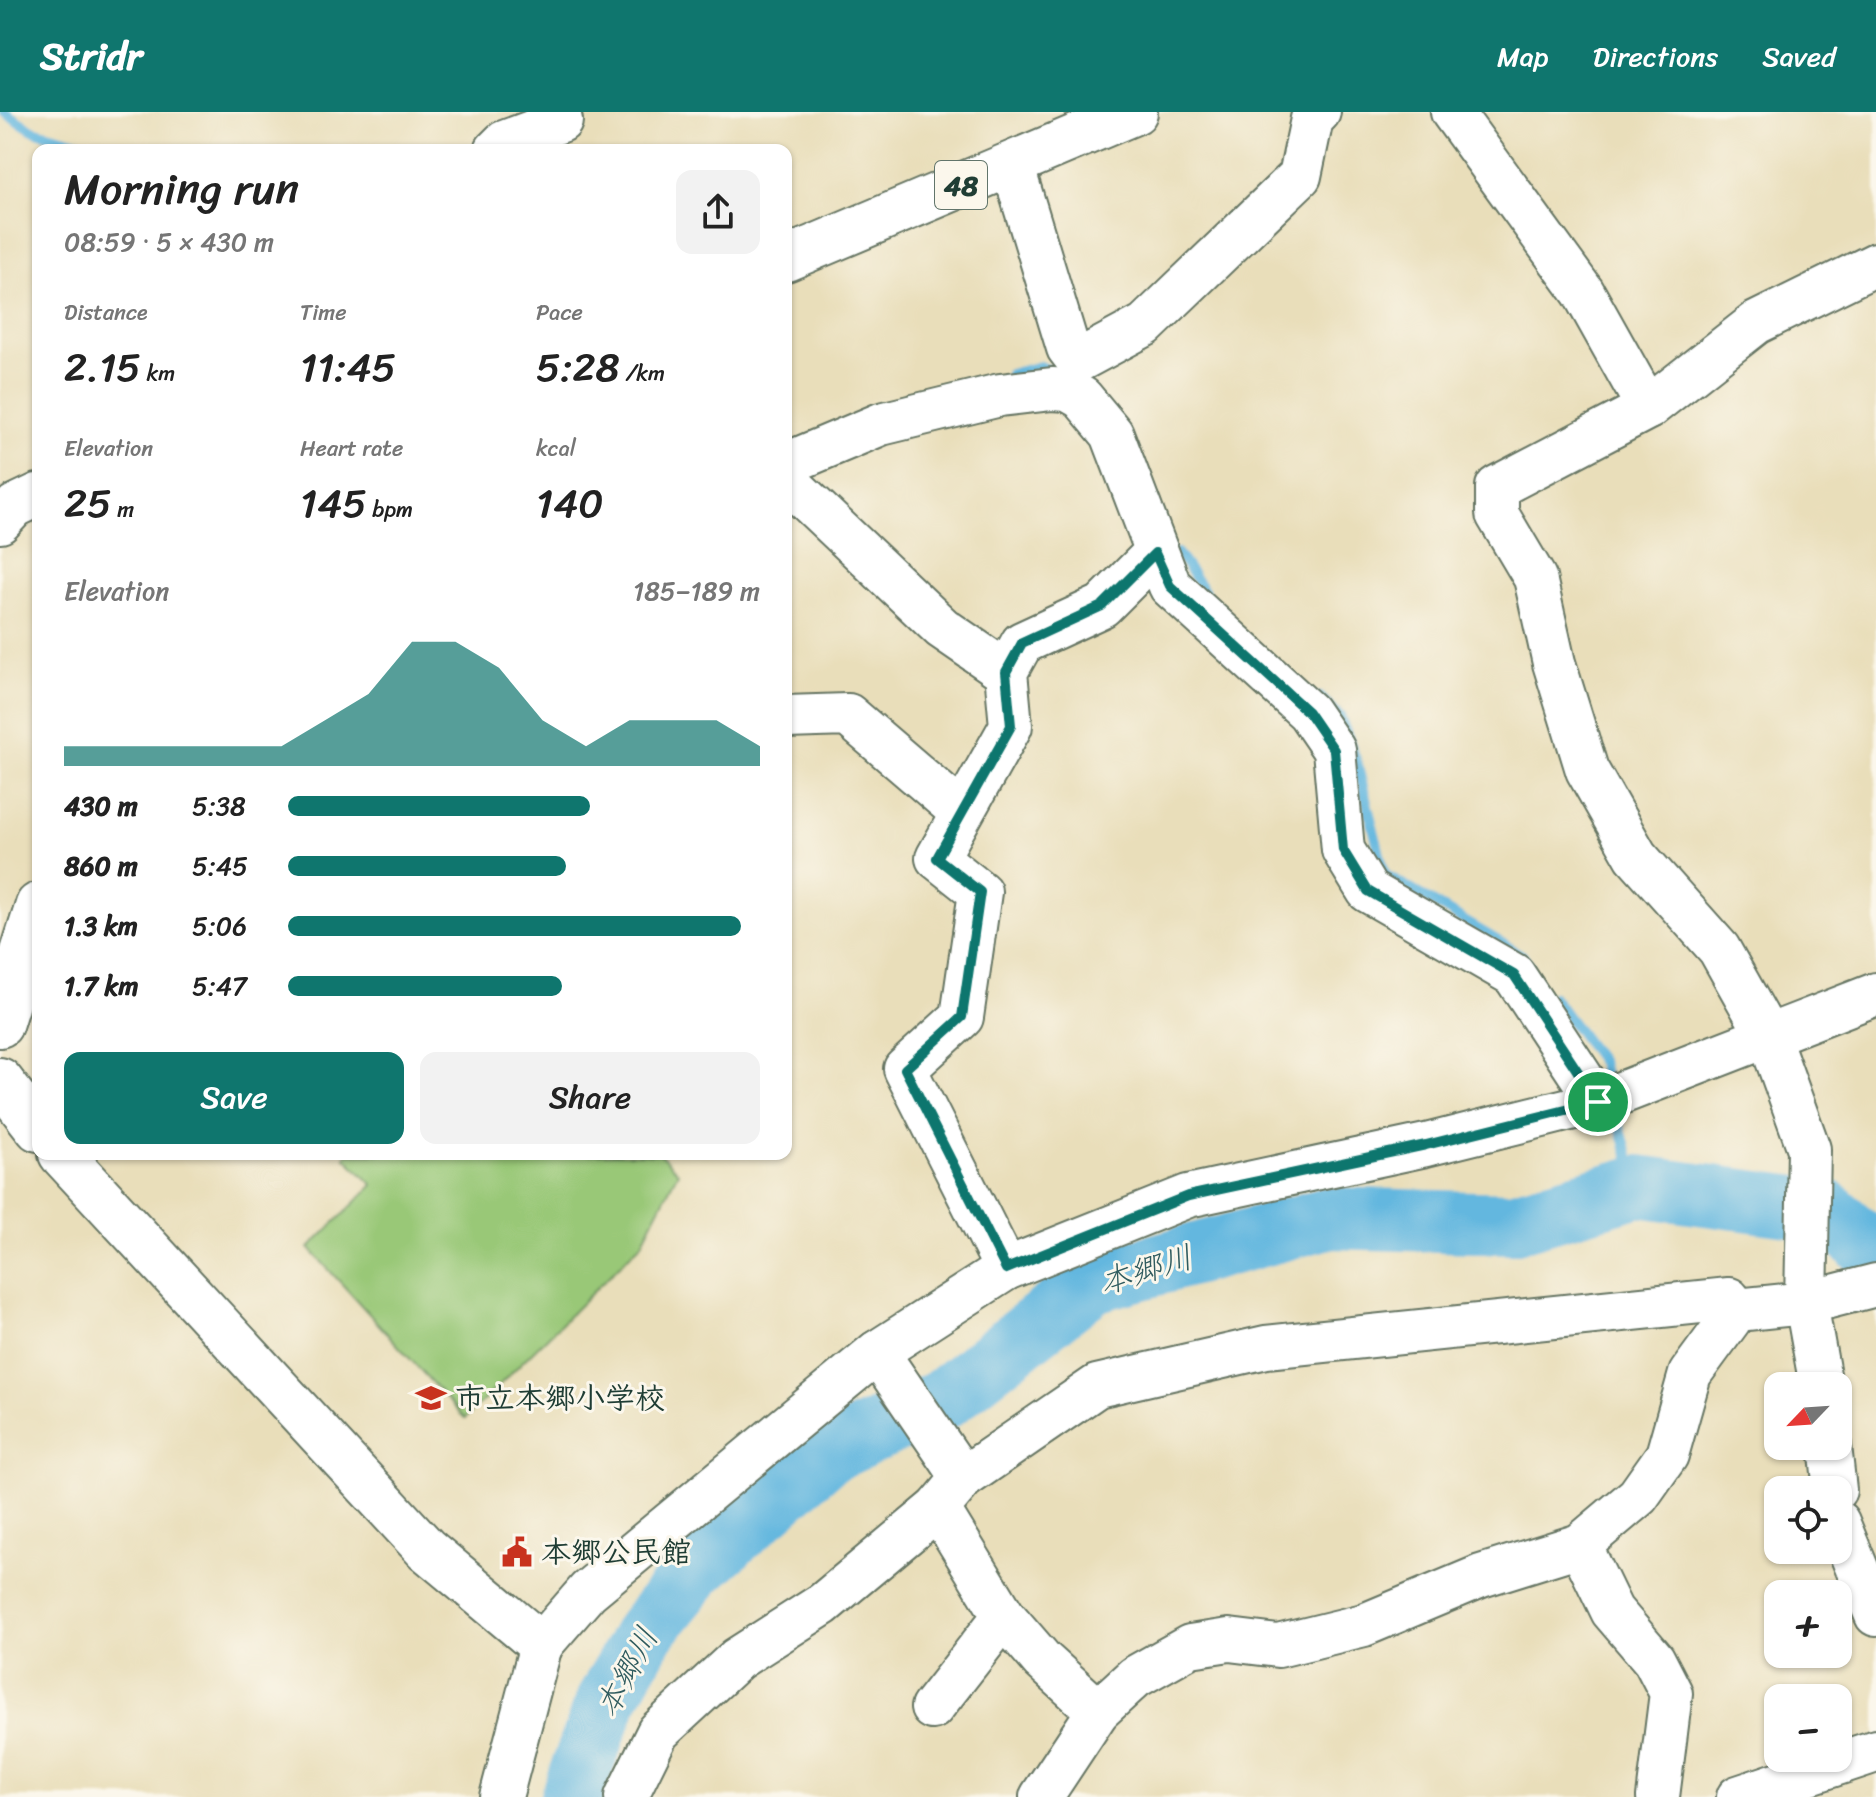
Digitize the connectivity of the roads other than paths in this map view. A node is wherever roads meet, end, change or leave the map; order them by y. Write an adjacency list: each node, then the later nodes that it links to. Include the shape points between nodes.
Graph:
1 (559, 112): 5 (street, via 561,121)
2 (1135, 112): 6 (street, 48)
3 (1319, 112): 9 (street, via 1312,119 1300,176 1145,325)
4 (1452, 112): 10 (street, via 1583,292)
5 (502, 144)
6 (1012, 164): 7 (street, 48); 9 (street)
7 (792, 256)
8 (1876, 264): 10 (street, via 1756,323)
9 (1073, 376): 11 (street, via 881,424); 15 (street, via 1082,398 1112,434)
10 (1648, 408): 22 (street, via 1497,487 1497,514 1535,578 1587,770 1636,856 1719,949)
11 (792, 461)
12 (792, 486): 16 (street, via 942,628)
13 (32, 498): 14 (street)
14 (0, 522)
15 (1155, 553): 16 (street, via 1102,606 1022,643); 24 (street, via 1170,586 1308,712 1334,750 1343,850 1368,891 1514,975)
16 (1006, 672): 18 (street, via 1011,726)
17 (792, 717): 18 (street, via 848,715)
18 (961, 812): 27 (street, via 937,858 980,892 962,1017 905,1069)
19 (32, 924): 21 (street)
20 (1876, 994): 22 (street)
21 (0, 1025)
22 (1769, 1038): 24 (street); 29 (street, via 1809,1149)
23 (0, 1080): 25 (street)
24 (1598, 1102): 27 (street, via 1188,1196)
25 (32, 1121)
26 (67, 1160): 38 (street, via 426,1549)
27 (1006, 1269): 31 (street)
28 (1876, 1285): 29 (street)
29 (1806, 1303): 30 (street); 32 (street)
30 (1737, 1310): 33 (street, via 1729,1299 1266,1347 1097,1386); 34 (street, via 1690,1374 1667,1455 1638,1496)
31 (877, 1352): 33 (street); 38 (street, via 588,1591)
32 (1818, 1372)
33 (951, 1483): 37 (street); 43 (street, via 823,1604 737,1659 658,1732)
34 (1580, 1545): 40 (street, via 1481,1576 1364,1625 1278,1646 1229,1640 1190,1646 1135,1677); 45 (street, via 1612,1611 1654,1660 1671,1693)
35 (1852, 1556): 36 (street)
36 (1876, 1615)
37 (1004, 1616): 39 (street); 40 (street)
38 (541, 1645): 42 (street)
39 (932, 1708)
40 (1098, 1711): 44 (street)
41 (1876, 1751): 46 (street)
42 (501, 1797)
43 (626, 1797)
44 (1041, 1797)
45 (1658, 1797)
46 (1738, 1797)

